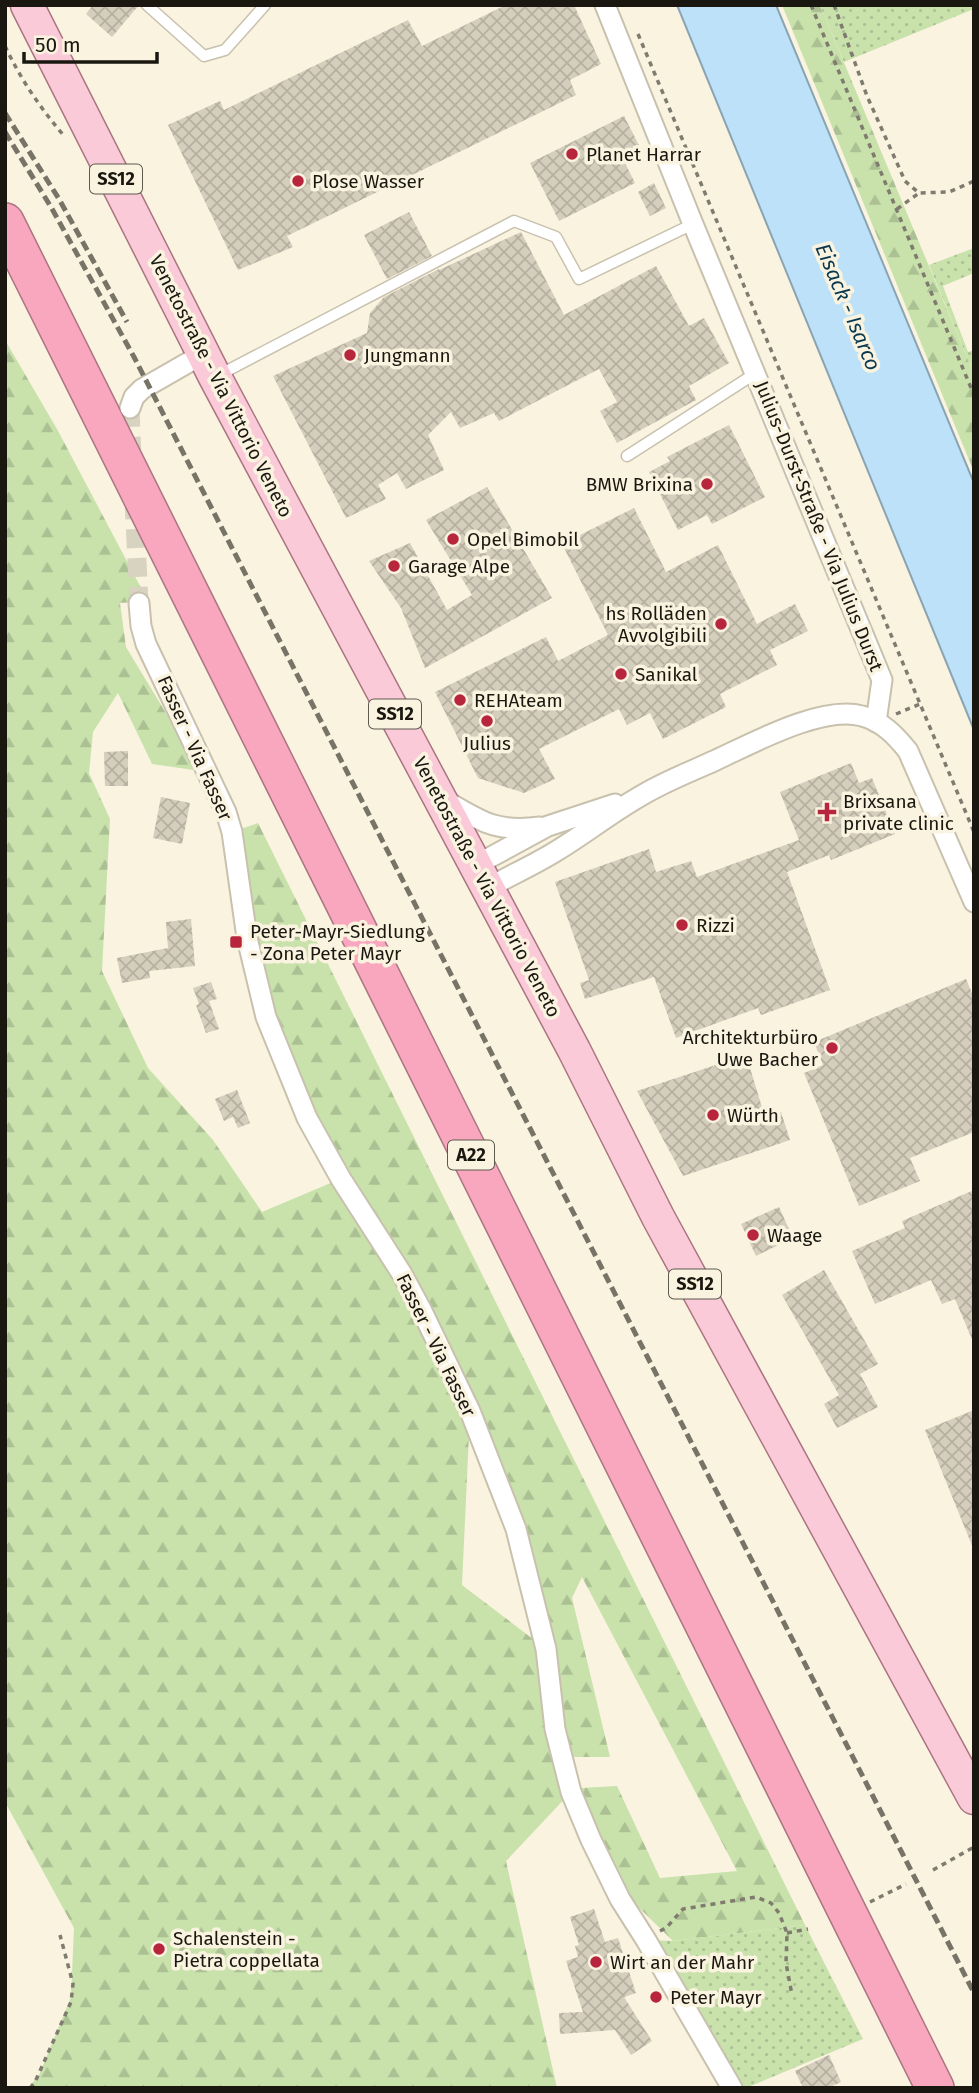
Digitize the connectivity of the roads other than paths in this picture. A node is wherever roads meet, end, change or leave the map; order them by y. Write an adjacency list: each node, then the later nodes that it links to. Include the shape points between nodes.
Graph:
1 (27, 5): 8 (main road, Venetostraße - Via Vittorio Veneto / SS12)
2 (147, 5): 3 (lane, via 204,56 225,50)
3 (265, 5)
4 (605, 5): 6 (street, Julius-Durst-Straße - Via Julius Durst)
5 (5, 222): 22 (highway, A22)
6 (693, 224): 8 (lane, via 579,279 556,237 514,221); 9 (street, Julius-Durst-Straße - Via Julius Durst)
7 (5, 278): 21 (highway, A22)
8 (209, 365): 10 (street, via 142,388); 15 (main road, Venetostraße - Via Vittorio Veneto / SS12)
9 (756, 373): 11 (lane, Julius-Durst-Straße - Via Julius Durst); 13 (street, Julius-Durst-Straße - Via Julius Durst, via 882,680)
10 (130, 408)
11 (627, 457)
12 (139, 603): 20 (street, Fasser - Via Fasser, via 146,644 226,811 247,938 266,1017 307,1118 422,1311 470,1411 516,1529 546,1649 555,1729 570,1792 620,1899)
13 (876, 722): 14 (street, via 846,714 817,718); 18 (street, via 908,751)
14 (640, 796): 16 (street); 17 (street, via 556,851)
15 (439, 797): 16 (street, via 491,825 515,830); 17 (main road, Venetostraße - Via Vittorio Veneto / SS12)
16 (548, 826): 17 (street)
17 (482, 876): 19 (main road, Venetostraße - Via Vittorio Veneto / SS12, via 658,1217)
18 (974, 902)
19 (974, 1798)
20 (732, 2088)
21 (909, 2088)
22 (935, 2088)

